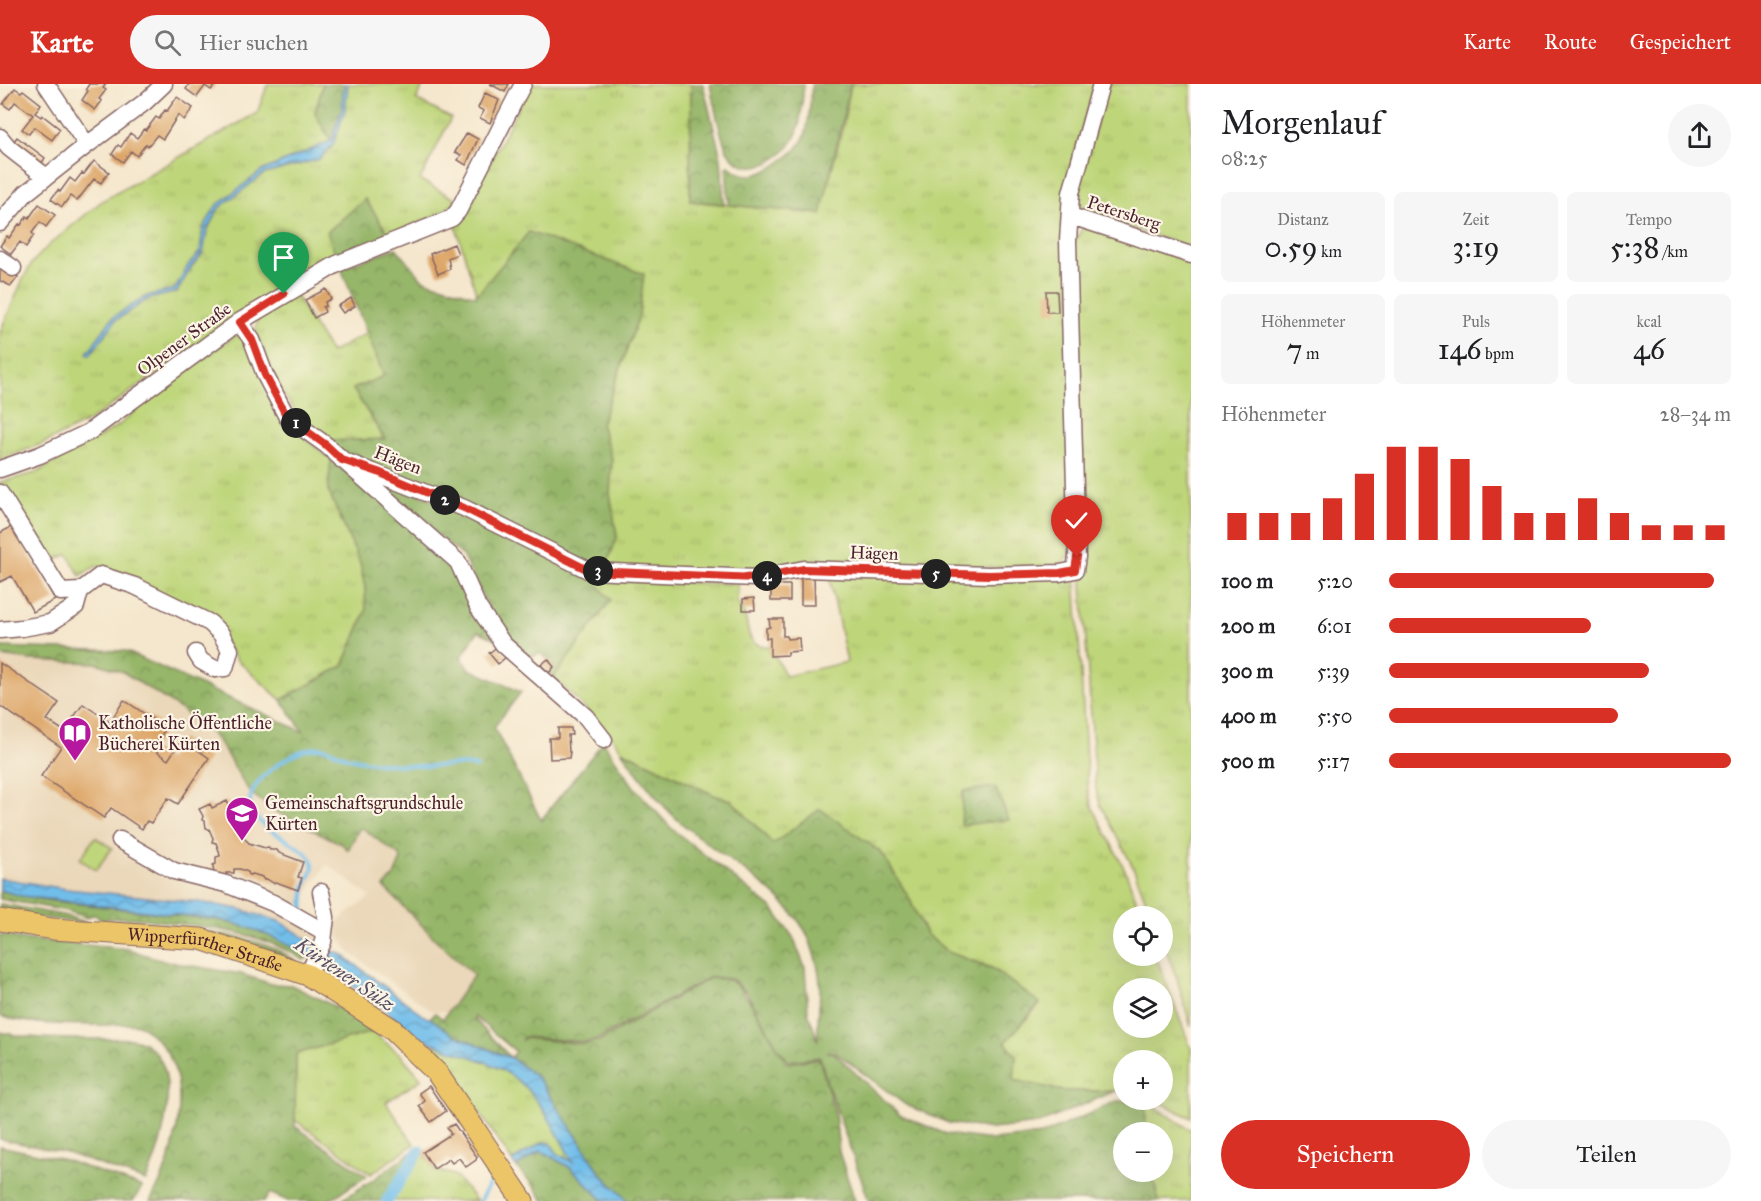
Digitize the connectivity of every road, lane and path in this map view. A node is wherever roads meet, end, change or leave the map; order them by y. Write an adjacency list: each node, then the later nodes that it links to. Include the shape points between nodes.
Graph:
1 (46, 84): 6 (street)
2 (164, 84): 6 (street)
3 (523, 84): 11 (street, Olpener Straße, via 452,218 338,264)
4 (1101, 84): 9 (street, Petersberg, via 1071,193)
5 (0, 137): 7 (street)
6 (87, 145): 7 (street)
7 (45, 176): 8 (street)
8 (3, 213)
9 (1071, 216): 10 (street, Petersberg); 12 (street, Hägen, via 1068,241 1075,570 989,575 804,569 756,578 590,571 464,508)
10 (1191, 255)
11 (240, 322): 12 (street, Hägen, via 287,417); 13 (street, Olpener Straße, via 88,432)
12 (342, 460): 18 (street, Hägen, via 458,562 478,607 503,644 586,717)
13 (0, 469)
14 (0, 493): 15 (street, via 61,592)
15 (80, 591): 16 (street, via 76,606 50,623); 17 (street, via 101,575 135,586 210,623 230,650 225,668 215,669)
16 (0, 630)
17 (196, 653)
18 (604, 740)
19 (120, 840): 22 (street, via 174,872 226,884 273,903)
20 (321, 892): 22 (street, via 326,917)
21 (0, 920): 23 (main road, Wipperfürther Straße, via 109,934 201,939)
22 (323, 935): 23 (street)
23 (310, 971): 24 (main road, Wipperfürther Straße, via 392,1029 437,1073)
24 (524, 1201)

